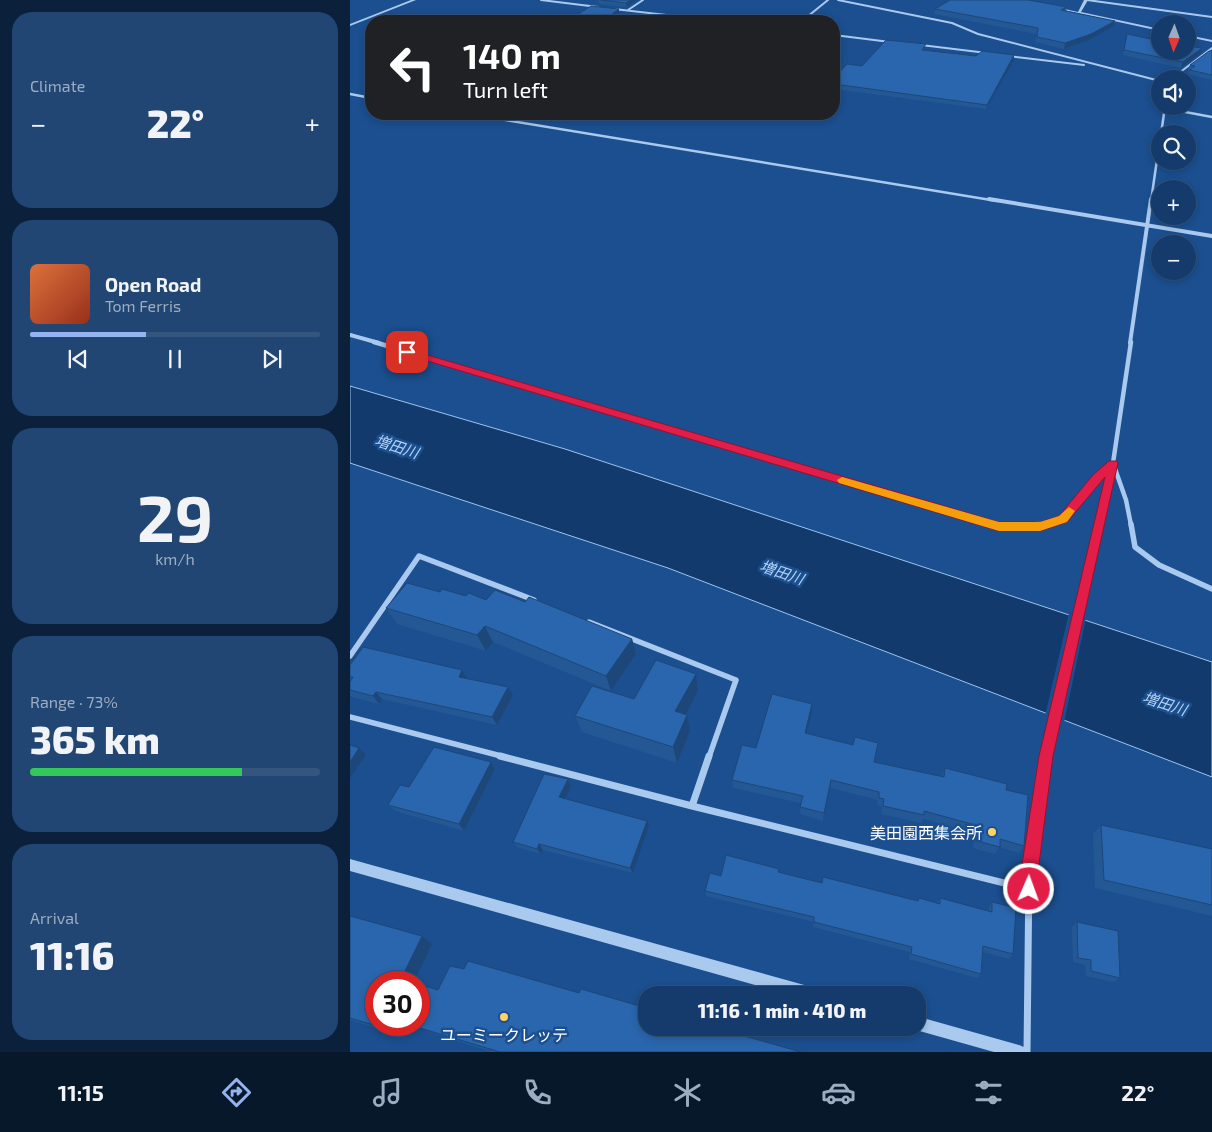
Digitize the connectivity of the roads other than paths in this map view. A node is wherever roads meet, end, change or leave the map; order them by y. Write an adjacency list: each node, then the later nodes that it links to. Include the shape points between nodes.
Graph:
1 (414, 0): 12 (street)
2 (541, 0): 7 (street)
3 (643, 0): 10 (street)
4 (828, 0): 14 (street)
5 (838, 0): 27 (street, via 952,23 978,34)
6 (1087, 0): 11 (street); 15 (street)
7 (599, 7)
8 (1054, 7): 11 (street)
9 (609, 8): 10 (street)
10 (628, 10): 13 (street)
11 (1079, 13): 18 (street)
12 (377, 15)
13 (669, 15)
14 (809, 15)
15 (1212, 17)
16 (365, 20): 17 (street)
17 (350, 26)
18 (1151, 28)
19 (840, 36): 22 (street)
20 (1196, 38): 21 (street)
21 (1212, 41)
22 (890, 42)
23 (919, 45): 25 (street)
24 (1212, 48): 28 (street)
25 (988, 53)
26 (1008, 56): 27 (street)
27 (1106, 67): 29 (street)
28 (1183, 70)
29 (1151, 79)
30 (350, 94): 31 (street)
31 (365, 97)
32 (1196, 114): 33 (street)
33 (1212, 117)
34 (506, 120): 36 (street)
35 (1155, 170): 36 (street)
36 (1147, 225): 37 (street); 39 (street)
37 (1212, 236)
38 (350, 335): 39 (street, via 999,527 1040,526 1063,519)
39 (1113, 463): 40 (street, via 1126,500 1135,547 1159,566); 47 (street, via 1046,756)
40 (1212, 589)
41 (544, 604): 43 (street, via 419,556)
42 (580, 618): 45 (street, via 736,680)
43 (350, 656)
44 (350, 718): 45 (street)
45 (692, 806): 47 (street)
46 (350, 865): 48 (street)
47 (1029, 889): 51 (street)
48 (783, 986)
49 (926, 1026): 50 (street)
50 (1019, 1052)
51 (1027, 1052)

